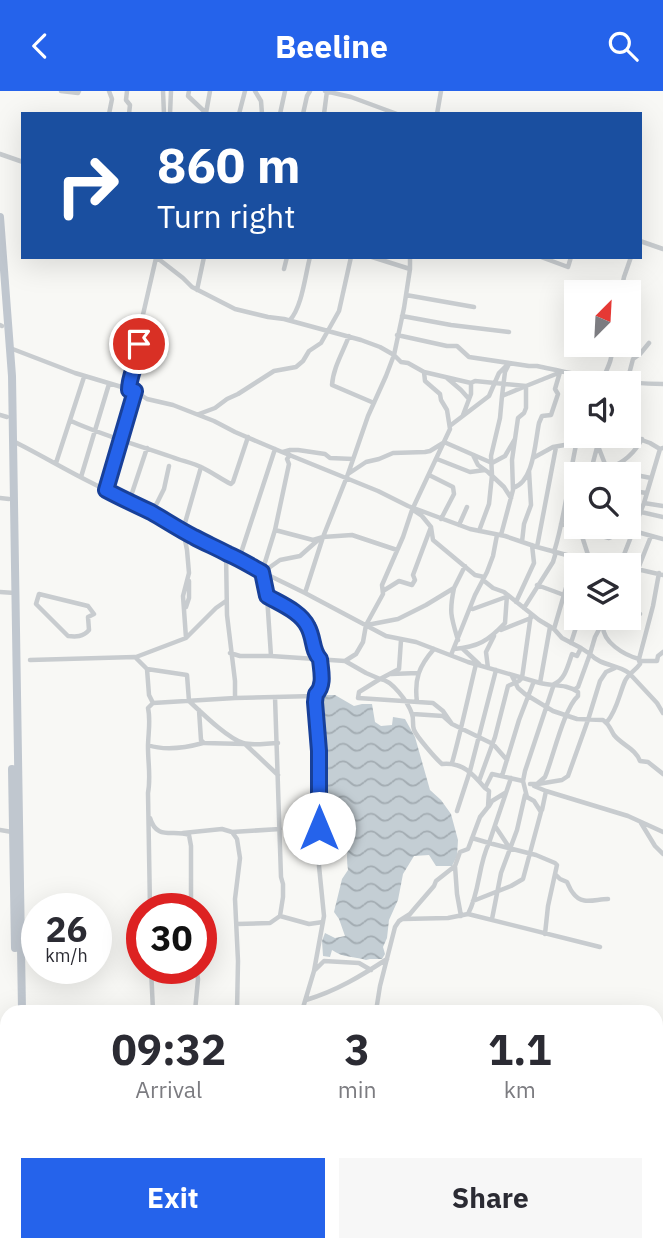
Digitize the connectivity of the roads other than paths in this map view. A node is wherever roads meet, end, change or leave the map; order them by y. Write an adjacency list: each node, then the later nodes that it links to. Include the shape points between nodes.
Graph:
1 (61, 91): 2 (street)
2 (79, 91)
3 (109, 91): 15 (street)
4 (127, 91): 16 (street)
5 (163, 91): 17 (street)
6 (171, 91): 18 (street)
7 (189, 91): 19 (street, via 188,96)
8 (210, 91): 20 (street)
9 (245, 91): 21 (street)
10 (255, 91): 22 (street)
11 (285, 91): 23 (street)
12 (310, 91): 24 (street)
13 (326, 91): 25 (street); 26 (street)
14 (441, 91): 27 (street)
15 (109, 112)
16 (129, 112)
17 (164, 112)
18 (170, 112)
19 (205, 112)
20 (206, 112)
21 (240, 112)
22 (261, 112)
23 (280, 112)
24 (303, 112)
25 (324, 112)
26 (392, 112)
27 (437, 112)
28 (0, 154): 29 (street)
29 (21, 161)
30 (0, 217): 65 (highway)
31 (642, 242): 32 (street)
32 (663, 249)
33 (156, 259): 80 (street)
34 (158, 259): 49 (street)
35 (204, 259): 49 (street)
36 (286, 259): 46 (street)
37 (310, 259): 53 (street)
38 (351, 259): 57 (street)
39 (379, 259): 45 (street)
40 (407, 259): 45 (street)
41 (410, 259): 47 (street)
42 (546, 259): 43 (street, via 568,267)
43 (570, 259)
44 (630, 259): 48 (street)
45 (399, 265): 47 (street)
46 (284, 269)
47 (410, 269): 50 (street)
48 (624, 280)
49 (197, 290): 55 (street, via 235,309)
50 (406, 295): 52 (street); 54 (street)
51 (0, 297): 58 (highway)
52 (474, 307)
53 (294, 315): 55 (street); 56 (street)
54 (402, 316): 61 (street); 62 (street)
55 (290, 320): 56 (street)
56 (298, 323): 59 (street)
57 (333, 323): 59 (street); 60 (street)
58 (1, 326): 85 (highway, via 6,364)
59 (327, 330): 60 (street); 84 (street, via 321,343 296,367 274,371)
60 (335, 332): 63 (street)
61 (509, 332)
62 (397, 335): 66 (street); 67 (street, via 457,346 469,357)
63 (349, 336): 66 (street); 83 (street, via 332,385)
64 (649, 344): 68 (street, via 633,359)
65 (10, 348): 72 (street); 93 (highway)
66 (394, 355): 69 (street); 83 (street)
67 (509, 364): 70 (street); 75 (street); 77 (street)
68 (630, 371)
69 (424, 372): 73 (street); 88 (street, via 425,381 440,394)
70 (561, 372): 71 (street); 77 (street, via 526,386); 107 (street, via 554,411 542,416)
71 (564, 372)
72 (84, 377): 76 (street); 87 (street)
73 (446, 378): 74 (street); 82 (street)
74 (471, 383): 75 (street); 82 (street)
75 (495, 383): 77 (street); 86 (street, via 489,396)
76 (109, 384): 80 (street); 89 (street)
77 (503, 384): 81 (street)
78 (641, 384): 79 (street)
79 (663, 384)
80 (132, 391): 84 (street); 94 (street)
81 (502, 396): 91 (street, via 526,386 526,408); 110 (street)
82 (469, 399): 86 (street)
83 (374, 403): 105 (street)
84 (198, 414): 90 (street)
85 (4, 416): 126 (highway)
86 (462, 417): 88 (street)
87 (71, 421): 89 (street); 109 (street)
88 (451, 425): 95 (street)
89 (95, 430): 94 (street); 119 (street)
90 (248, 437): 101 (street); 112 (street, via 232,484)
91 (514, 439): 110 (street, via 505,456); 121 (street)
92 (642, 439): 100 (street); 108 (street)
93 (13, 441): 109 (street); 164 (highway)
94 (121, 441): 98 (street); 122 (street)
95 (444, 442): 104 (street); 106 (street); 118 (street, via 430,451 393,453 366,462)
96 (564, 445): 97 (street)
97 (556, 447): 107 (street); 149 (street)
98 (148, 448): 112 (street); 127 (street)
99 (574, 448): 136 (street)
100 (662, 448): 120 (street)
101 (275, 449): 102 (street); 154 (street)
102 (282, 452): 103 (street); 105 (street, via 298,450)
103 (290, 455): 118 (street); 141 (street)
104 (473, 455): 110 (street); 113 (street)
105 (353, 459): 118 (street)
106 (437, 459): 113 (street, via 470,472); 115 (street)
107 (532, 459): 114 (street)
108 (622, 462)
109 (56, 463): 119 (street)
110 (492, 463): 116 (street)
111 (169, 465): 133 (street)
112 (201, 467): 140 (street)
113 (485, 470): 116 (street)
114 (529, 470): 121 (street, via 521,486); 148 (street, via 531,505)
115 (429, 475): 131 (street); 135 (street, via 453,487)
116 (492, 475): 125 (street); 142 (street, via 489,504)
117 (641, 475): 120 (street)
118 (346, 476): 131 (street); 146 (street)
119 (80, 477): 122 (street)
120 (651, 478): 124 (street)
121 (513, 488): 125 (street)
122 (106, 490): 127 (street)
123 (641, 492): 124 (street)
124 (646, 493): 128 (street)
125 (511, 498): 144 (street)
126 (4, 499): 164 (highway)
127 (130, 502): 133 (street)
128 (644, 503): 129 (street); 132 (street)
129 (663, 506): 134 (street)
130 (467, 507): 137 (street)
131 (412, 509): 135 (street); 139 (street); 150 (street)
132 (641, 511): 134 (street)
133 (152, 513): 140 (street)
134 (661, 517)
135 (442, 519): 137 (street)
136 (561, 524): 138 (street); 152 (street)
137 (458, 525): 142 (street)
138 (564, 525)
139 (431, 527): 156 (street, via 433,540); 163 (street, via 412,585 399,581)
140 (183, 530): 151 (street); 180 (street, via 188,573 183,596)
141 (275, 530): 146 (street, via 313,540); 158 (street)
142 (479, 531): 144 (street)
143 (641, 533): 145 (street)
144 (499, 535): 148 (street); 160 (street)
145 (651, 536): 147 (street); 155 (street)
146 (323, 537): 150 (street, via 352,535); 158 (street, via 300,556 280,560); 165 (street)
147 (663, 539)
148 (523, 542): 149 (street)
149 (535, 546): 152 (street); 171 (street, via 535,561)
150 (397, 550): 163 (street)
151 (226, 552): 154 (street); 170 (street)
152 (555, 552): 153 (street); 161 (street)
153 (564, 554)
154 (239, 559): 158 (street)
155 (641, 561)
156 (465, 566): 160 (street); 162 (street)
157 (641, 570): 159 (street)
158 (262, 572): 165 (street); 168 (street)
159 (661, 574): 196 (street)
160 (483, 579): 169 (street); 172 (street)
161 (537, 585): 167 (street); 173 (street)
162 (454, 589): 175 (street, via 398,619); 182 (street, via 450,607)
163 (383, 591): 175 (street)
164 (6, 592): 262 (highway); 269 (highway)
165 (305, 593): 175 (street)
166 (39, 594): 166 (street, via 88,606 94,614 88,617 89,630 68,636 36,604)
167 (564, 595): 176 (street)
168 (267, 596): 191 (street); 193 (street, via 307,625)
169 (506, 596): 171 (street); 172 (street); 184 (street, via 505,623 486,641)
170 (226, 601): 180 (street); 189 (street)
171 (516, 602): 173 (street)
172 (470, 608): 182 (street)
173 (524, 608): 174 (street)
174 (531, 616): 176 (street); 198 (street, via 493,638 486,652); 206 (street)
175 (366, 625): 181 (street); 195 (street, via 363,642)
176 (552, 628): 183 (street); 211 (street)
177 (575, 630): 183 (street)
178 (599, 630): 190 (street)
179 (603, 630): 196 (street, via 606,639)
180 (186, 638): 192 (street)
181 (401, 640): 186 (street); 202 (street, via 399,669)
182 (458, 640): 184 (street); 188 (street)
183 (571, 643): 185 (street)
184 (463, 648): 188 (street); 197 (street)
185 (581, 648): 190 (street); 212 (street, via 577,656 572,655 560,682)
186 (434, 649): 188 (street); 203 (street)
187 (663, 651): 196 (street, via 657,661)
188 (453, 652): 197 (street)
189 (230, 653): 191 (street); 217 (street)
190 (590, 653): 199 (street, via 596,661); 213 (street)
191 (271, 656): 193 (street)
192 (135, 657): 194 (street); 200 (street)
193 (320, 659): 195 (street); 216 (street, via 321,683)
194 (30, 660)
195 (345, 661): 207 (street)
196 (639, 661): 204 (street); 210 (street)
197 (479, 665): 198 (street); 232 (street)
198 (488, 668): 201 (street)
199 (615, 668): 204 (street); 229 (street, via 600,681)
200 (147, 669): 219 (street, via 187,675); 221 (street)
201 (496, 670): 205 (street); 233 (street)
202 (390, 673): 203 (street); 207 (street)
203 (418, 673): 220 (street)
204 (629, 673): 210 (street); 230 (street)
205 (512, 675): 206 (street); 209 (street)
206 (523, 678): 208 (street); 209 (street)
207 (380, 679): 218 (street, via 394,686); 218 (street, via 359,692 358,698)
208 (534, 681): 211 (street); 214 (street)
209 (516, 682): 214 (street); 237 (street, via 508,686)
210 (637, 682): 222 (street)
211 (540, 683): 212 (street)
212 (554, 684): 213 (street); 224 (street)
213 (575, 689): 228 (street, via 578,695)
214 (528, 696): 224 (street); 239 (street)
215 (275, 697): 216 (street); 217 (street); 235 (street)
216 (316, 697): 284 (street)
217 (235, 698): 219 (street)
218 (404, 700): 220 (street); 227 (street)
219 (189, 701): 221 (street); 225 (street)
220 (417, 702): 231 (street, via 433,703)
221 (153, 703): 238 (street, via 148,708)
222 (657, 703): 223 (street); 226 (street)
223 (663, 704)
224 (547, 707): 228 (street); 247 (street)
225 (199, 709): 234 (street); 236 (street)
226 (663, 713)
227 (413, 714): 231 (street, via 443,716); 240 (street, via 415,731 433,755 442,764)
228 (566, 716): 229 (street); 249 (street, via 545,778)
229 (588, 720): 230 (street); 249 (street, via 568,776)
230 (607, 722): 242 (street, via 615,737 637,753 640,761)
231 (452, 724): 232 (street)
232 (462, 728): 233 (street); 240 (street)
233 (479, 737): 237 (street); 241 (street)
234 (204, 743): 236 (street); 238 (street, via 176,748)
235 (278, 743): 236 (street); 243 (street)
236 (245, 744): 243 (street)
237 (493, 744): 239 (street); 246 (street)
238 (148, 745): 257 (street)
239 (506, 760): 244 (street)
240 (452, 763): 241 (street)
241 (470, 771): 246 (street); 255 (street)
242 (663, 774)
243 (278, 776): 260 (street)
244 (502, 776): 245 (street); 250 (street, via 492,774)
245 (511, 778): 247 (street); 253 (street)
246 (479, 781): 250 (street)
247 (523, 781): 248 (street); 251 (street)
248 (530, 784): 249 (street); 252 (street)
249 (537, 784)
250 (485, 788): 254 (street)
251 (526, 790): 256 (street); 268 (street)
252 (546, 791): 256 (street); 258 (street)
253 (505, 793): 254 (street); 259 (street)
254 (488, 807): 266 (street)
255 (457, 811)
256 (541, 812): 271 (street)
257 (148, 814): 265 (street, via 159,832); 275 (street)
258 (640, 823): 264 (street); 270 (street)
259 (495, 826): 267 (street); 268 (street)
260 (280, 829): 263 (street); 280 (street)
261 (0, 830): 262 (street)
262 (13, 832): 269 (highway)
263 (232, 832): 265 (street); 285 (street, via 240,858)
264 (663, 832)
265 (183, 833): 276 (street, via 189,835 191,846)
266 (472, 838): 267 (street); 272 (street)
267 (489, 843): 268 (street); 278 (street)
268 (510, 848): 271 (street); 274 (street)
269 (16, 850): 294 (highway); 295 (highway)
270 (663, 854)
271 (529, 855): 273 (street, via 555,863); 274 (street, via 523,879)
272 (455, 866): 281 (street); 282 (street)
273 (555, 874): 277 (street, via 581,900); 286 (street)
274 (498, 891): 278 (street); 283 (street)
275 (150, 893)
276 (191, 893)
277 (608, 899)
278 (473, 901): 279 (street)
279 (468, 914): 281 (street); 283 (street)
280 (280, 916): 284 (street, via 309,924); 285 (street, via 270,923)
281 (461, 916): 282 (street)
282 (402, 919): 288 (street, via 395,927)
283 (492, 919): 286 (street)
284 (323, 922): 290 (street)
285 (237, 923): 298 (street)
286 (545, 934): 287 (street)
287 (600, 947)
288 (387, 959): 289 (street); 300 (street)
289 (371, 970): 290 (street, via 359,964 324,961); 293 (street)
290 (314, 971): 293 (street)
291 (152, 984): 296 (street)
292 (198, 984): 297 (street)
293 (305, 1001): 299 (street)
294 (16, 1005)
295 (22, 1005)
296 (153, 1005)
297 (196, 1005)
298 (237, 1005)
299 (304, 1005)
300 (377, 1005)

